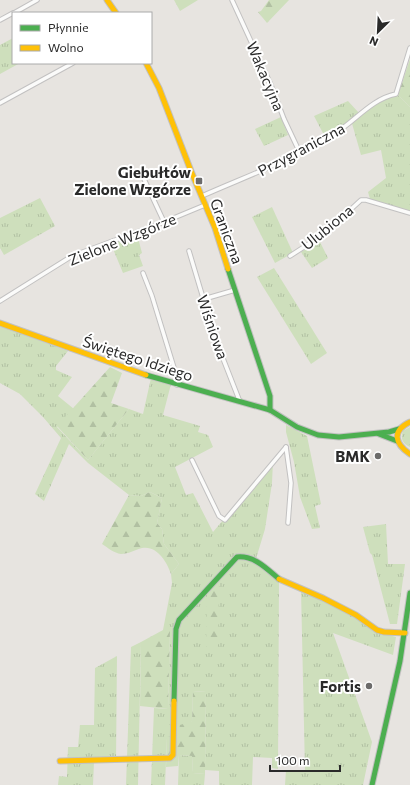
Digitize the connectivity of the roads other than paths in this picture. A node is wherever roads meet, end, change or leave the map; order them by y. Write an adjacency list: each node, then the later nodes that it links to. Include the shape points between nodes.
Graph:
1 (38, 0): 4 (street)
2 (108, 0): 5 (street)
3 (232, 0): 12 (street, Wakacyjna)
4 (15, 12)
5 (115, 12)
6 (12, 14): 7 (street)
7 (0, 20)
8 (410, 48): 12 (street, Przygraniczna, via 396,94 375,102 338,131)
9 (71, 64): 11 (street)
10 (147, 64): 14 (street, Graniczna, via 159,88)
11 (0, 103)
12 (300, 153): 14 (street, Przygraniczna)
13 (144, 179): 17 (street)
14 (202, 196): 15 (street, Graniczna)
15 (205, 205): 17 (street, Zielone Wzgórze); 21 (street, Graniczna, via 215,228)
16 (410, 213): 19 (street, Ulubiona, via 361,200 324,234)
17 (164, 222): 23 (street, Zielone Wzgórze, via 72,256)
18 (189, 250): 22 (street, Wiśniowa)
19 (290, 256)
20 (143, 273): 25 (street, via 173,364)
21 (234, 290): 22 (street); 27 (street, Graniczna, via 270,396)
22 (204, 300): 26 (street, Wiśniowa, via 215,338)
23 (0, 301)
24 (0, 323): 25 (street, Świętego Idziego)
25 (177, 385): 26 (street, Świętego Idziego)
26 (240, 402): 27 (street, Świętego Idziego)
27 (270, 410): 30 (street, Świętego Idziego, via 297,427 318,435 334,437)
28 (410, 422): 29 (street)
29 (399, 429): 30 (street, Świętego Idziego); 31 (street)
30 (376, 433): 31 (street)
31 (397, 441): 32 (street)
32 (408, 452)
33 (192, 460): 34 (street, via 219,516 225,520 286,447 292,483)
34 (288, 523)
35 (410, 593): 36 (street)
36 (405, 633): 37 (street, via 377,630 356,615 280,580 257,562 244,556 237,557 179,620 176,629 173,755 170,758); 38 (street)
37 (60, 761)
38 (372, 785)

